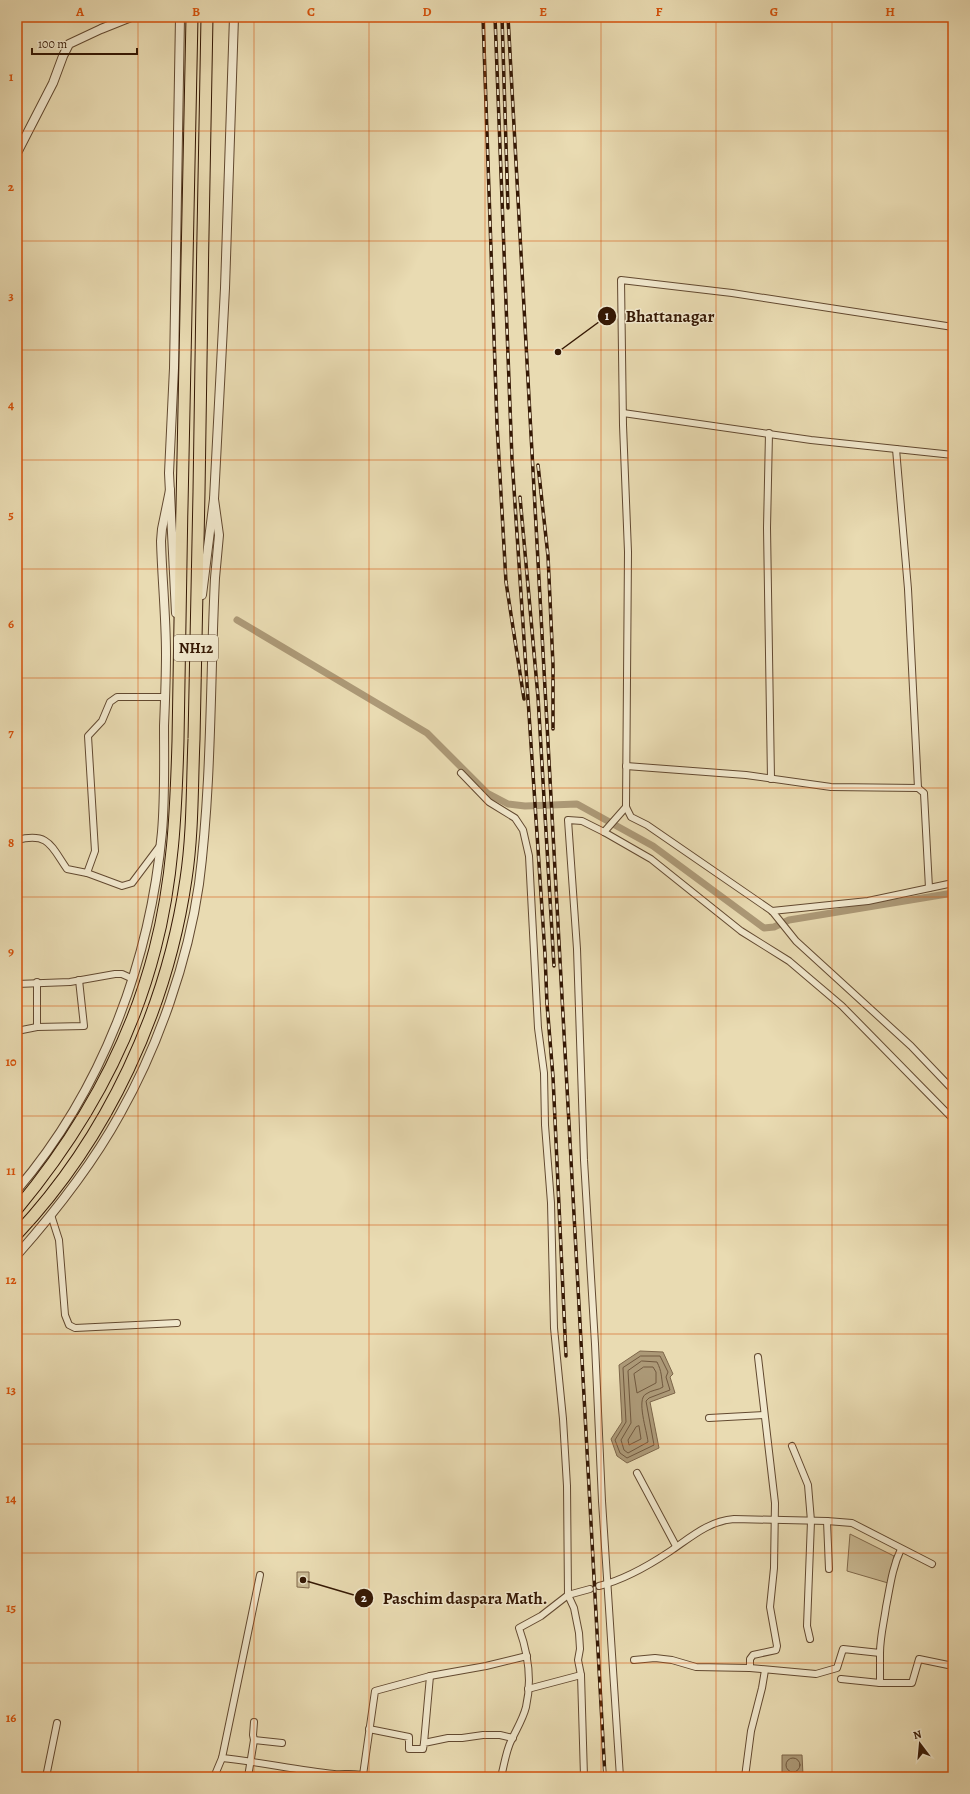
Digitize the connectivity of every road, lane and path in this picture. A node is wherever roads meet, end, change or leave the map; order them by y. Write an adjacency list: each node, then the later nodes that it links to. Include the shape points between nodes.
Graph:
1 (131, 17): 6 (street, via 69,44 53,83)
2 (180, 17): 12 (street)
3 (192, 17): 15 (highway, NH12)
4 (207, 17): 14 (highway, NH12)
5 (234, 17): 13 (street, via 225,288)
6 (17, 153)
7 (953, 327): 8 (street, via 732,293 621,280)
8 (623, 413): 9 (street); 17 (street, via 628,552)
9 (768, 433): 10 (street); 19 (street)
10 (896, 450): 11 (street); 20 (street, via 908,589)
11 (953, 455)
12 (170, 490): 15 (street, via 174,595); 16 (street, via 161,541 166,653)
13 (214, 499): 14 (street); 39 (street, via 219,542 206,809 198,886 190,930 176,985 136,1083 120,1115 98,1149)
14 (197, 632): 40 (highway, NH12, via 192,806 187,876 164,976 146,1031 105,1114 70,1169)
15 (180, 661): 38 (highway, NH12, via 177,805 173,852 152,960 130,1027 95,1098 61,1153)
16 (165, 697): 24 (street, via 164,788); 25 (street, via 117,697 110,702 102,721 88,736 95,851)
17 (626, 766): 19 (street); 21 (street)
18 (461, 773): 59 (street, via 489,802 515,818 523,830 529,856 551,1204 554,1328 567,1486)
19 (771, 779): 20 (street, via 831,787)
20 (918, 788): 27 (street, via 924,793)
21 (626, 806): 22 (street); 28 (street, via 631,817 647,825)
22 (604, 832): 36 (street, via 652,859 742,932 789,961 842,1006); 56 (street, via 582,821 568,820 577,949 584,1160)
23 (17, 840): 25 (street, via 38,837 49,842 67,869)
24 (160, 846): 25 (street, via 132,883 122,886); 29 (street, via 150,914)
25 (87, 873)
26 (953, 883): 27 (street)
27 (929, 888): 28 (street, via 868,901)
28 (772, 912): 35 (street, via 786,930 825,969 911,1046)
29 (133, 979): 30 (street, via 115,974); 37 (street, via 113,1033 82,1097 54,1142)
30 (80, 980): 31 (street); 33 (street, via 84,1026)
31 (37, 982): 32 (street); 33 (street)
32 (17, 984)
33 (37, 1027): 34 (street)
34 (17, 1031)
35 (953, 1090)
36 (953, 1119)
37 (17, 1190)
38 (17, 1209)
39 (50, 1215): 41 (street); 42 (street, via 60,1240 65,1315 69,1325 75,1328)
40 (17, 1234)
41 (17, 1255)
42 (177, 1323)
43 (758, 1357): 44 (street)
44 (764, 1415): 45 (street); 48 (street)
45 (708, 1418)
46 (792, 1446): 49 (street, via 808,1485)
47 (637, 1473): 51 (street)
48 (775, 1519): 49 (street); 51 (street, via 722,1520 704,1527); 65 (street, via 770,1607 777,1646 776,1650 753,1655 750,1659)
49 (811, 1521): 50 (street); 60 (street, via 807,1626)
50 (827, 1521): 52 (street, via 852,1523); 54 (street)
51 (676, 1546): 56 (street, via 652,1562)
52 (901, 1549): 53 (street); 61 (street, via 888,1589)
53 (932, 1564)
54 (830, 1568)
55 (260, 1575): 79 (street)
56 (607, 1584): 57 (street); 87 (street)
57 (599, 1586)
58 (590, 1589): 59 (street)
59 (568, 1595): 62 (street, via 541,1616 519,1628); 67 (street, via 574,1608 579,1633 578,1660)
60 (810, 1640)
61 (880, 1653): 66 (street, via 843,1649 837,1668 816,1674); 70 (street)
62 (527, 1656): 68 (street); 71 (street)
63 (634, 1660): 65 (street, via 656,1658 696,1667)
64 (953, 1666): 70 (street, via 919,1659 912,1683)
65 (750, 1668): 66 (street)
66 (765, 1670): 88 (street)
67 (581, 1675): 71 (street); 86 (street)
68 (430, 1676): 74 (street, via 375,1691); 77 (street)
69 (841, 1679): 70 (street)
70 (880, 1682)
71 (528, 1689): 75 (street, via 526,1707)
72 (254, 1722): 76 (street)
73 (57, 1723): 82 (street)
74 (369, 1729): 77 (street, via 409,1737 409,1749 422,1749); 81 (street)
75 (513, 1738): 77 (street, via 483,1735); 85 (street)
76 (254, 1740): 78 (street); 80 (street)
77 (424, 1743)
78 (282, 1744)
79 (222, 1758): 80 (street); 83 (street)
80 (251, 1761): 81 (street, via 334,1774); 84 (street)
81 (365, 1776)
82 (46, 1777)
83 (214, 1777)
84 (248, 1777)
85 (502, 1777)
86 (584, 1777)
87 (620, 1777)
88 (744, 1777)

